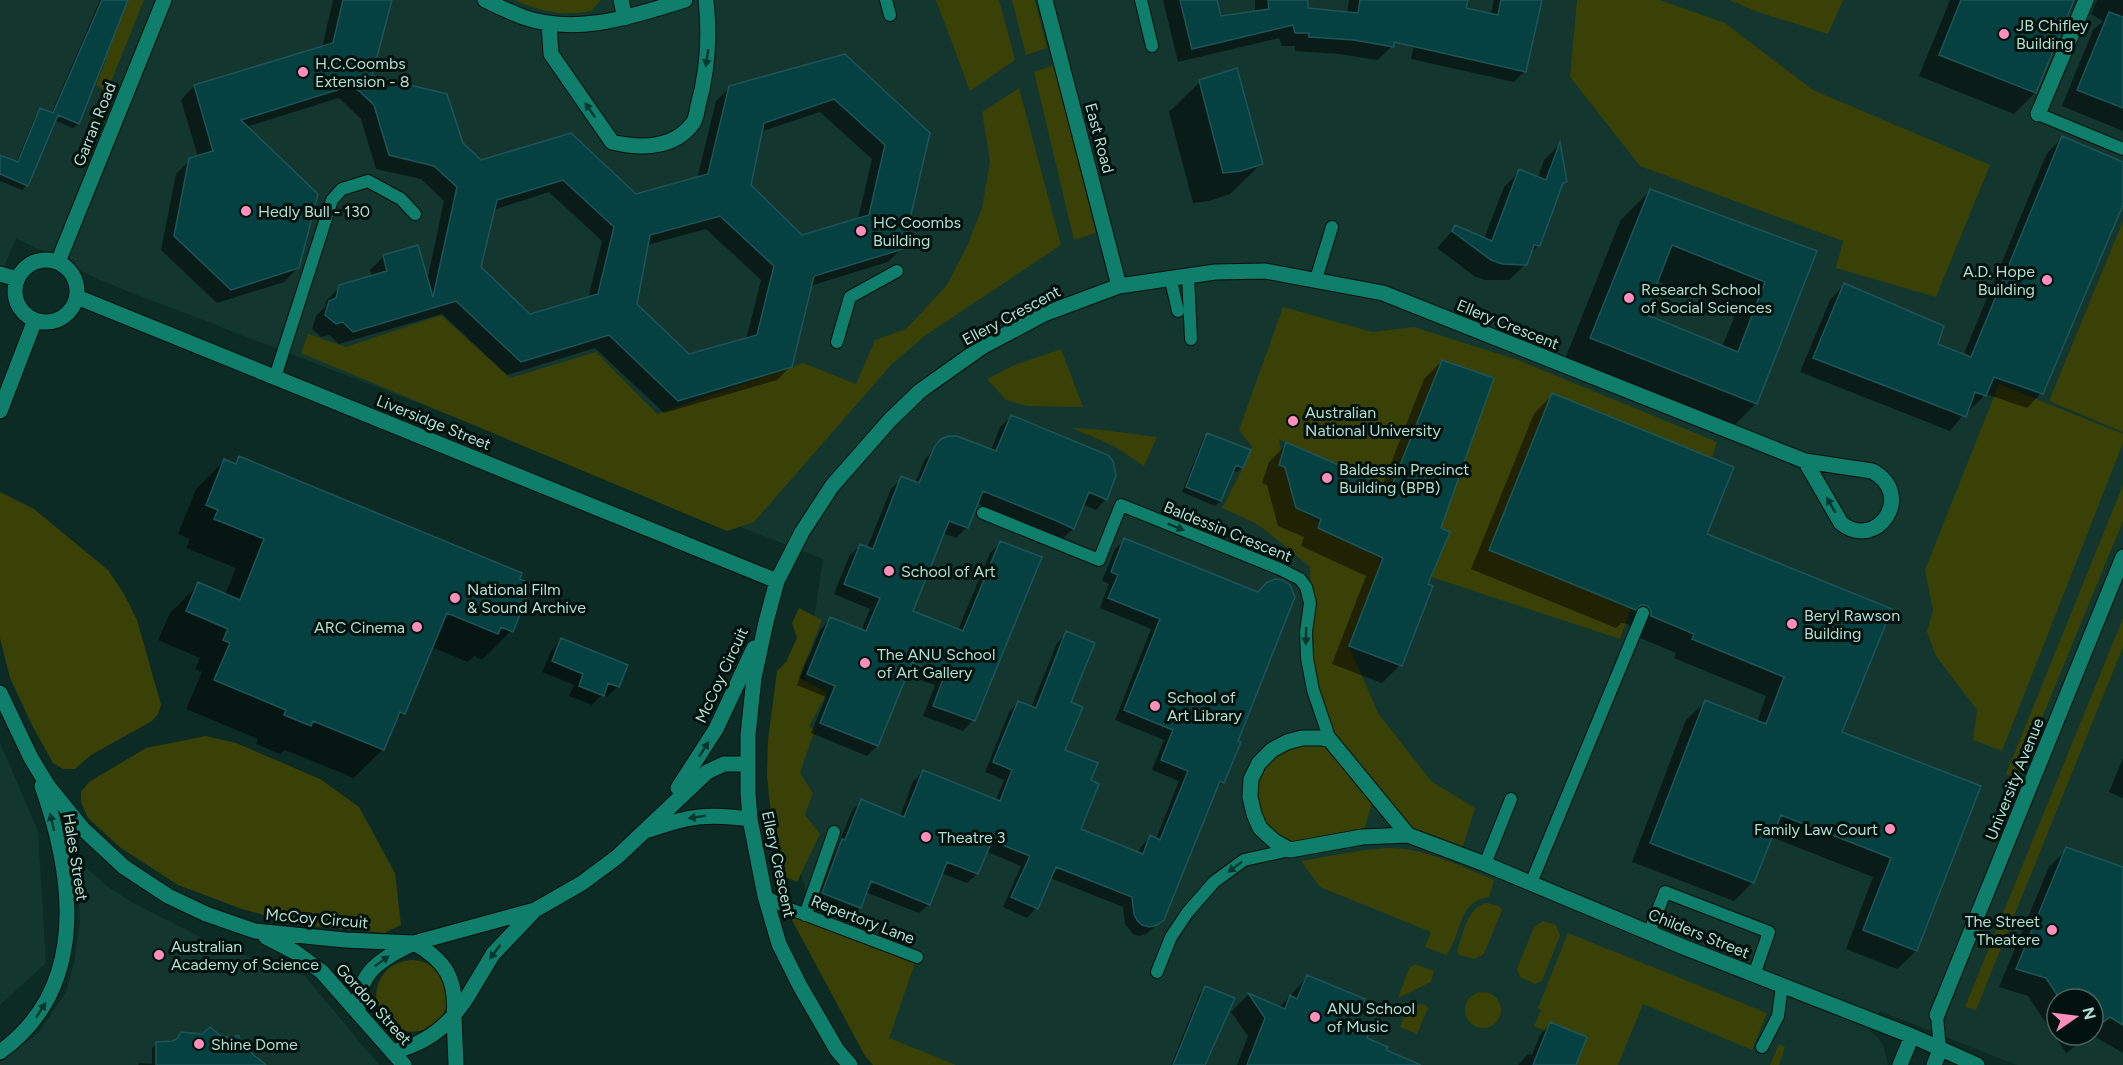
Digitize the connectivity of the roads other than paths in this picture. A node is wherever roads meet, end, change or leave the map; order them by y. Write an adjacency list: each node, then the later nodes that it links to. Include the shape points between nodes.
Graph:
1 (164, 0): 18 (street, Garran Road)
2 (484, 0): 12 (street, via 523,17)
3 (621, 0): 11 (street)
4 (685, 0): 11 (street)
5 (706, 0): 12 (street, one-way to 12, via 708,52 694,122 679,136 655,145 633,147 612,142 551,54)
6 (886, 0): 10 (lane)
7 (1045, 0): 25 (street, East Road)
8 (1141, 0): 13 (lane)
9 (2086, 0): 14 (street)
10 (890, 15)
11 (625, 18): 12 (street, via 582,25)
12 (549, 23)
13 (1152, 46)
14 (2038, 114): 15 (lane)
15 (2123, 149)
16 (415, 214): 31 (lane, via 401,199 368,181 342,189 332,200)
17 (1332, 227): 24 (lane)
18 (58, 262): 23 (street, via 32,263); 26 (street, via 74,276)
19 (897, 271): 30 (lane, via 850,297)
20 (0, 274): 23 (street)
21 (1188, 275): 22 (street, Ellery Crescent); 24 (street, Ellery Crescent, via 1265,271); 29 (lane)
22 (1170, 277): 25 (street, Ellery Crescent); 27 (lane)
23 (17, 279): 28 (street, via 19,306)
24 (1316, 279): 33 (street, Ellery Crescent, via 1383,293)
25 (1119, 285): 36 (street, Ellery Crescent, via 1044,314 981,347 920,391 832,486)
26 (77, 297): 28 (street, via 64,317); 31 (street, Liversidge Street)
27 (1178, 311)
28 (35, 320): 32 (street)
29 (1191, 339)
30 (837, 342)
31 (275, 377): 36 (street, Liversidge Street)
32 (0, 411)
33 (1805, 460): 33 (street, Ellery Crescent, one-way to 33, via 1877,474 1890,490 1888,516 1866,530 1845,526)
34 (983, 513): 40 (lane, Baldessin Crescent, one-way to 40, via 1099,560 1121,505 1300,579 1310,603 1307,658)
35 (2123, 557): 63 (street, University Avenue)
36 (777, 581): 38 (street, Ellery Crescent)
37 (1643, 613): 50 (lane)
38 (766, 622): 42 (street, Ellery Crescent, via 754,678); 45 (street, McCoy Circuit, one-way to 38, via 708,744)
39 (0, 693): 41 (street, McCoy Circuit)
40 (1330, 740): 47 (street); 48 (street, via 1302,738 1279,746 1265,756 1251,779 1251,806 1260,828)
41 (31, 758): 54 (street, McCoy Circuit, via 66,810 124,867 168,896); 67 (street, Hales Street, one-way to 41, via 40,1014 57,980 66,943 61,861 48,802)
42 (746, 764): 44 (street, Ellery Crescent); 45 (street, McCoy Circuit, via 724,764 707,771)
43 (1510, 799): 49 (lane)
44 (750, 819): 45 (street, McCoy Circuit, one-way to 45, via 703,815); 51 (street, Ellery Crescent)
45 (646, 831): 52 (street, McCoy Circuit, via 582,883)
46 (834, 832): 53 (lane)
47 (1408, 835): 48 (street, via 1362,837); 49 (street, Childers Street)
48 (1290, 850): 58 (lane, one-way to 58, via 1244,860 1214,882 1171,937)
49 (1485, 864): 50 (street, Childers Street)
50 (1531, 883): 55 (street, Childers Street)
51 (765, 896): 53 (lane, Repertory Lane); 71 (street, Ellery Crescent, via 779,944 800,986 831,1041)
52 (535, 910): 56 (street, McCoy Circuit); 62 (street, McCoy Circuit, one-way to 62, via 493,954)
53 (805, 915): 57 (lane, Repertory Lane)
54 (255, 931): 56 (street, McCoy Circuit); 61 (street, Gordon Street, via 308,960)
55 (1649, 933): 59 (street, Childers Street); 59 (lane, via 1665,892 1769,933)
56 (414, 943): 61 (street, McCoy Circuit, one-way to 56, via 361,988 371,969); 62 (street, via 435,956 448,973)
57 (916, 957)
58 (1156, 972)
59 (1754, 975): 60 (street, Childers Street)
60 (1782, 986): 64 (street, Childers Street); 65 (lane, via 1778,1016)
61 (358, 1011): 68 (street, Gordon Street)
62 (454, 1015): 68 (street, McCoy Circuit, via 430,1037); 70 (street)
63 (1937, 1015): 66 (lane)
64 (1912, 1036): 66 (street, Childers Street); 72 (street)
65 (1762, 1047)
66 (1940, 1050): 73 (street); 74 (street, Childers Street)
67 (0, 1052)
68 (393, 1052): 69 (street, Gordon Street)
69 (404, 1065)
70 (456, 1065)
71 (850, 1065)
72 (1900, 1065)
73 (1934, 1065)
74 (1977, 1065)

